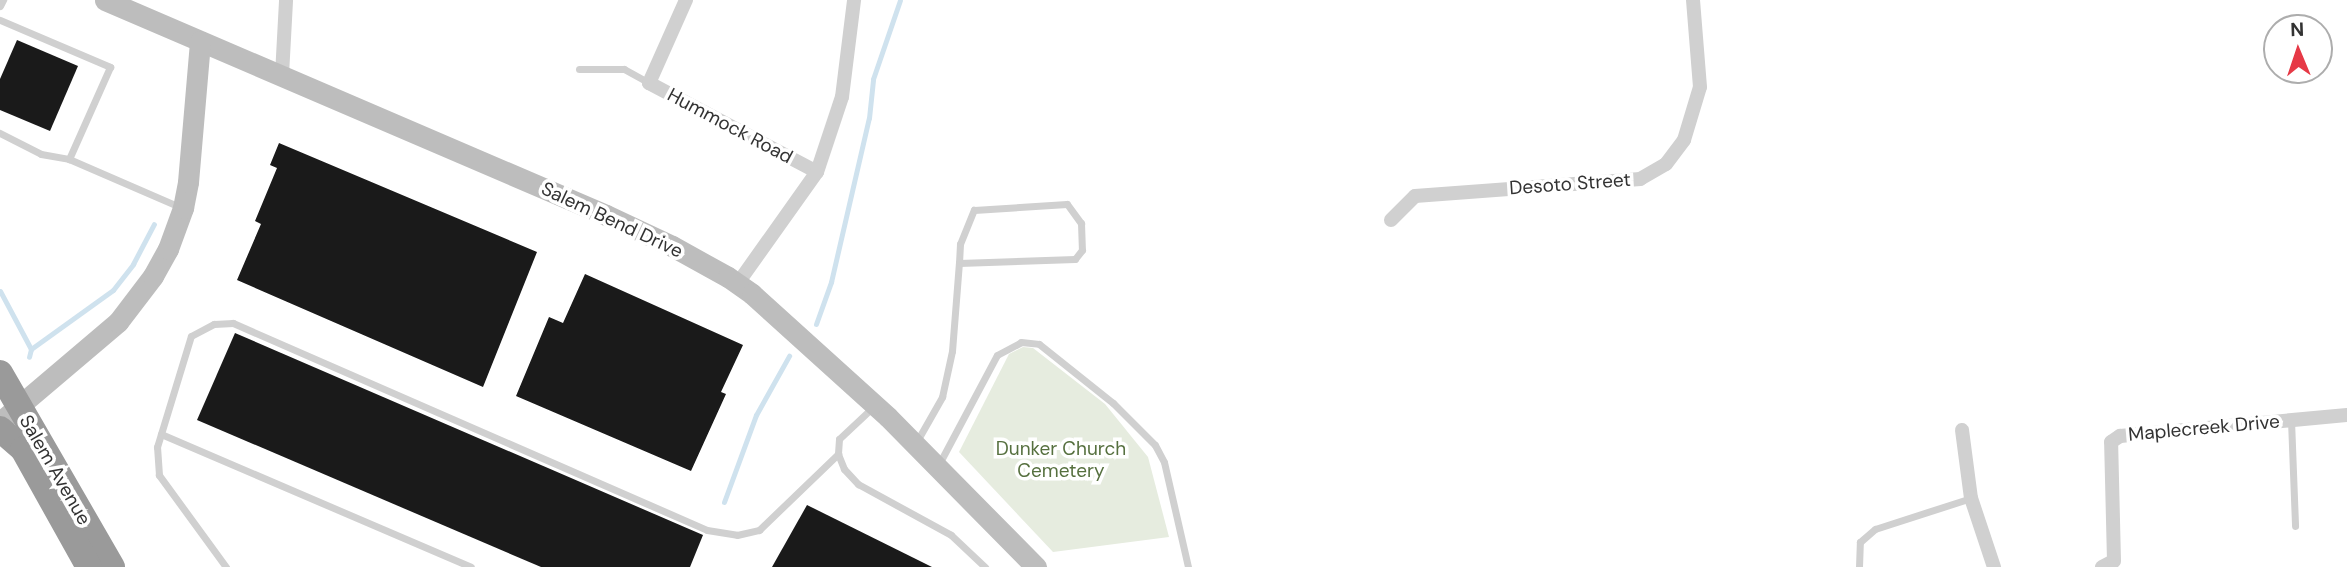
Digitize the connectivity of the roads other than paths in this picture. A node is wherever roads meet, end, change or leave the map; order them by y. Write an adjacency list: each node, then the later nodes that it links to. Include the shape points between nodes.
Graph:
1 (3, 0): 7 (lane)
2 (104, 0): 9 (street, Salem Bend Drive)
3 (286, 0): 11 (street)
4 (686, 0): 12 (street, Hummock Road)
5 (854, 0): 15 (street, via 842,97)
6 (1693, 0): 17 (street, Desoto Street, via 1700,87 1684,140 1666,164 1640,178 1415,196)
7 (0, 6)
8 (0, 20): 14 (lane, via 110,67)
9 (200, 42): 11 (street, Salem Bend Drive); 16 (street)
10 (579, 69): 12 (lane, via 624,69)
11 (282, 75): 19 (street, Salem Bend Drive, via 650,236)
12 (649, 83): 15 (street, Hummock Road)
13 (0, 133): 14 (lane, via 41,154)
14 (69, 159): 16 (lane)
15 (817, 173): 19 (street)
16 (183, 208): 22 (street, via 153,276 118,322)
17 (1391, 220)
18 (959, 263): 18 (lane, via 965,225 974,210 1067,204 1081,223 1082,250 1075,259); 28 (lane, via 952,351 942,397)
19 (738, 283): 21 (street, Salem Bend Drive)
20 (0, 373): 22 (highway, Salem Avenue)
21 (875, 405): 28 (street, Salem Bend Drive); 29 (lane, via 839,439)
22 (9, 414): 35 (highway, Salem Avenue)
23 (2347, 415): 24 (street, Maplecreek Drive)
24 (2291, 420): 32 (lane); 43 (street, Maplecreek Drive, via 2120,436 2111,442 2113,561)
25 (1962, 430): 31 (street)
26 (0, 431): 33 (highway, Salem Avenue); 34 (highway, via 23,449)
27 (161, 434): 29 (lane, via 191,336 214,324 233,323 707,530 737,535 759,530); 36 (lane, via 159,475); 37 (lane)
28 (915, 445): 30 (street, Salem Bend Drive)
29 (838, 454): 38 (lane, via 858,484 951,535)
30 (937, 467): 39 (street, Salem Bend Drive); 40 (lane, via 997,355 1021,342 1040,344 1155,444 1164,462)
31 (1971, 498): 41 (lane, via 1875,529 1860,542); 42 (street)
32 (2295, 526)
33 (75, 567)
34 (89, 567)
35 (112, 567)
36 (226, 567)
37 (471, 567)
38 (985, 567)
39 (1036, 567)
40 (1188, 567)
41 (1860, 567)
42 (1994, 567)
43 (2102, 567)

